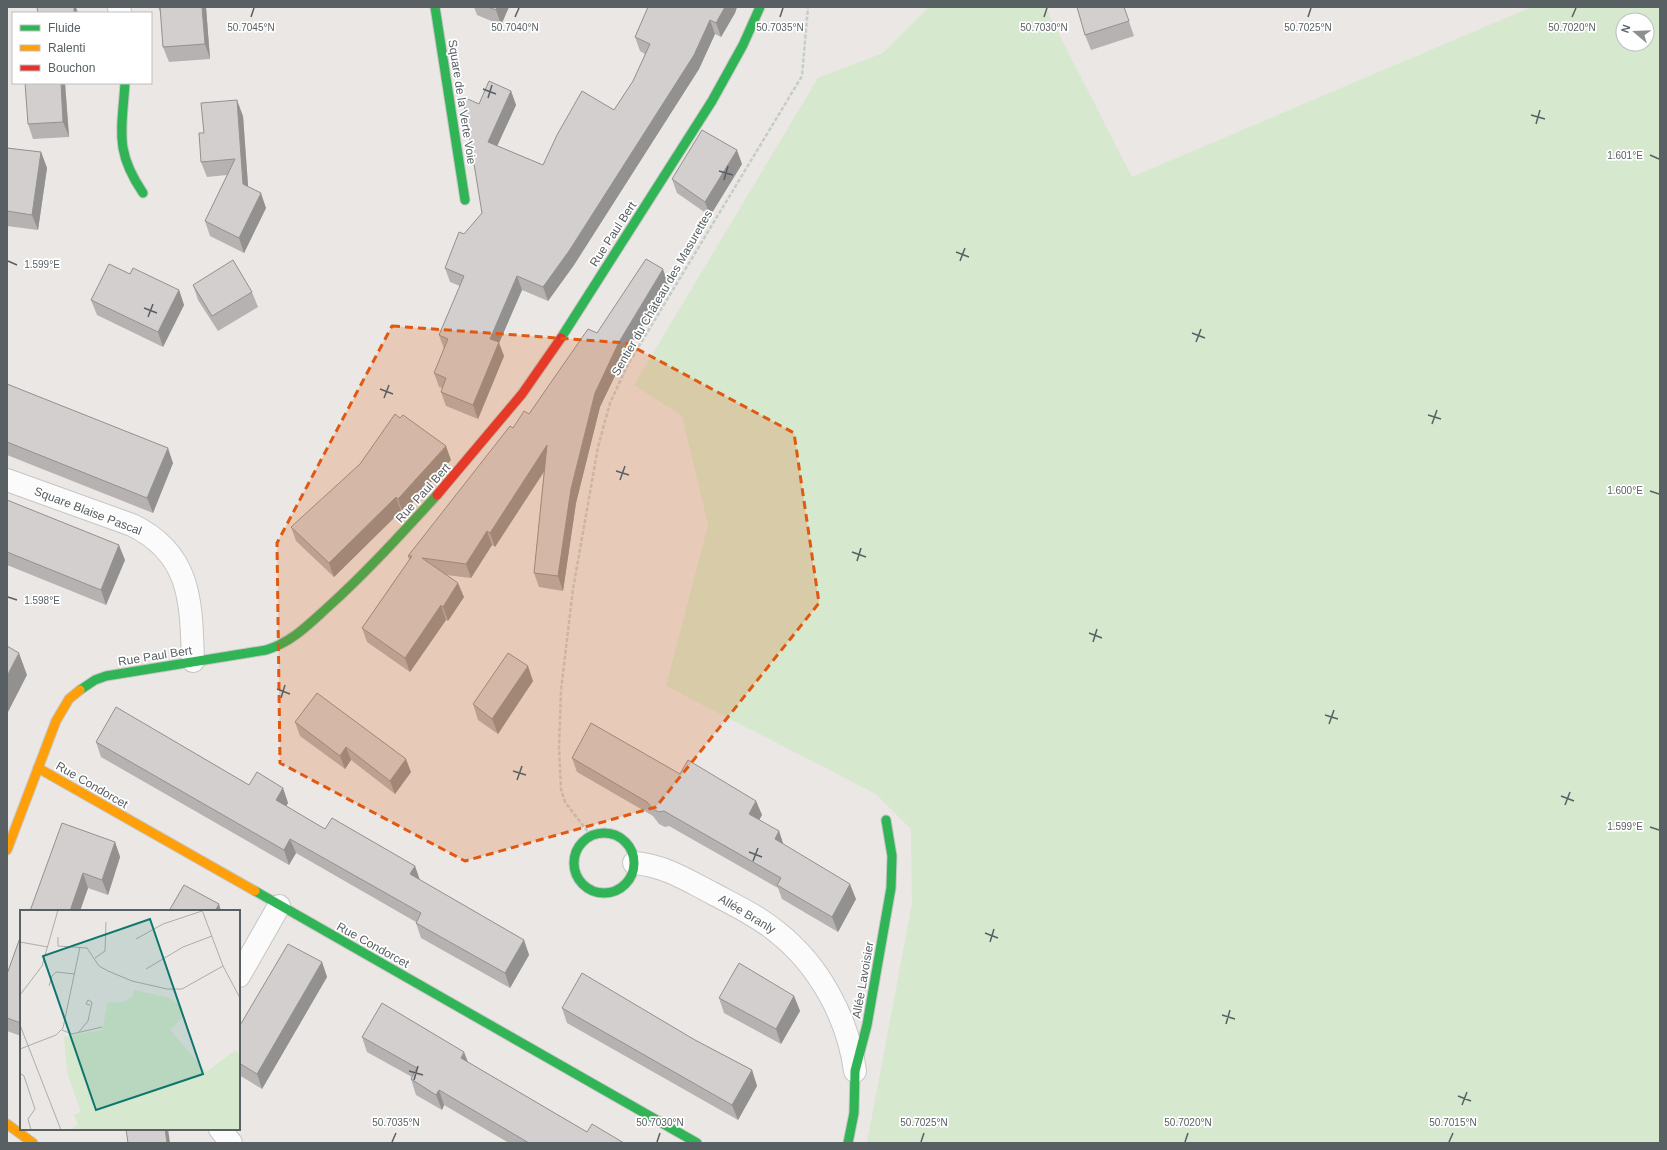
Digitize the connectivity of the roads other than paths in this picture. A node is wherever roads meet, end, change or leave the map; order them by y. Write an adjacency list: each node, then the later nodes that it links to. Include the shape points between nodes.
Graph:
1 (435, 7): 5 (street, Square de la Verte Voie)
2 (760, 7): 7 (street, Rue Paul Bert, via 743,45 712,101 544,364 446,485 359,578 296,636 282,645 266,650)
3 (125, 84): 4 (street, via 123,153)
4 (143, 193)
5 (465, 200)
6 (7, 480): 7 (street, Square Blaise Pascal, via 132,525 145,531 167,549 180,574 191,606)
7 (193, 661): 8 (street, Rue Paul Bert, via 106,676 84,686 69,699 60,715)
8 (38, 768): 10 (street, Rue Paul Bert); 12 (street, Rue Condorcet)
9 (886, 820): 14 (street, Allée Lavoisier, via 892,856 891,888 867,1025)
10 (7, 850)
11 (634, 863): 11 (street, via 628,844 617,836 604,833 591,836 580,846 575,860 575,870 579,879 590,889 605,892 620,888 630,877); 14 (street, Allée Branly, via 660,867 677,874 763,921 787,940 807,961 832,999 848,1036)
12 (279, 906): 13 (street); 19 (street, Rue Condorcet)
13 (240, 974)
14 (855, 1071): 20 (street, Allée Lavoisier, via 854,1113)
15 (7, 1124): 17 (street)
16 (221, 1130): 18 (street)
17 (32, 1143)
18 (231, 1143)
19 (697, 1143)
20 (848, 1143)

